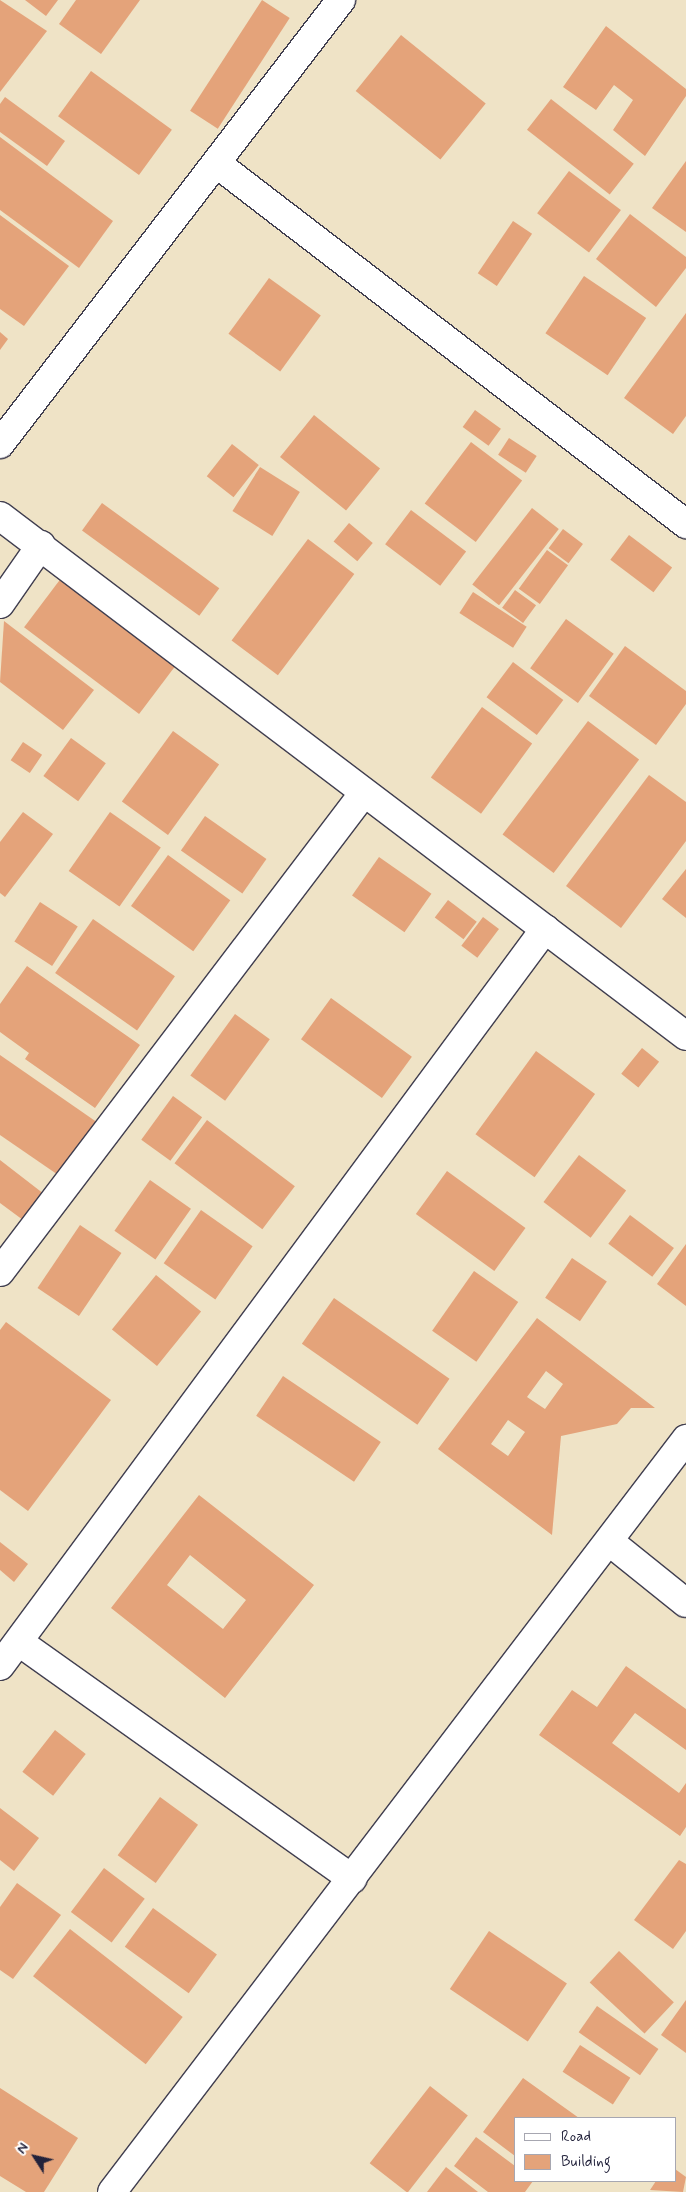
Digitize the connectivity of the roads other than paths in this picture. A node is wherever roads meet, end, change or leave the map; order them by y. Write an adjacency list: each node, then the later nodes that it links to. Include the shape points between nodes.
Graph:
1 (341, 0): 2 (street)
2 (216, 163): 3 (street); 5 (street)
3 (0, 444)
4 (0, 516): 6 (street)
5 (686, 524)
6 (41, 545): 7 (street); 8 (street)
7 (0, 604)
8 (364, 794): 9 (street); 11 (street)
9 (545, 929): 10 (street); 15 (street)
10 (686, 1036)
11 (0, 1272)
12 (686, 1439): 13 (street)
13 (610, 1542): 14 (street); 17 (street)
14 (686, 1603)
15 (19, 1642): 16 (street); 17 (street)
16 (0, 1666)
17 (352, 1879): 18 (street)
18 (112, 2192)

